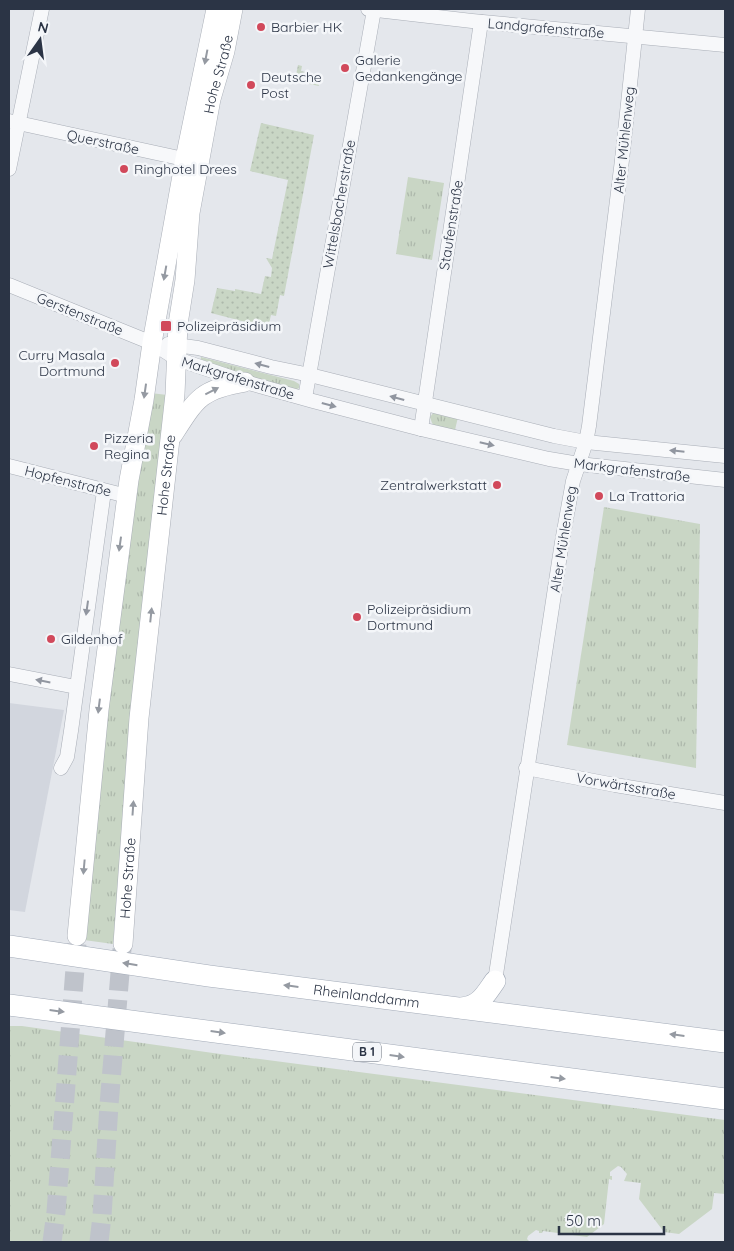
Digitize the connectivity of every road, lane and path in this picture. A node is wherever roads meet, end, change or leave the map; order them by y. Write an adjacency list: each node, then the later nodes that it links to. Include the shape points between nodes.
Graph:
1 (42, 9): 9 (street)
2 (216, 9): 10 (main road, Hohe Straße, one-way to 10)
3 (233, 9): 10 (main road, Hohe Straße, via 225,51)
4 (371, 9): 6 (street, Landgrafenstraße); 15 (street, Wittelsbacherstraße)
5 (638, 9): 7 (street, Alter Mühlenweg)
6 (476, 17): 7 (street, Landgrafenstraße); 18 (street, Staufenstraße)
7 (635, 37): 8 (street, Landgrafenstraße); 21 (street, Alter Mühlenweg, via 604,315)
8 (725, 45)
9 (14, 122): 10 (street, Querstraße); 11 (street)
10 (192, 161): 13 (main road, Hohe Straße, one-way to 13); 14 (main road, Hohe Straße)
11 (9, 169)
12 (9, 285): 13 (street, Gerstenstraße)
13 (152, 343): 14 (street, Markgrafenstraße); 27 (main road, Hohe Straße, one-way to 27)
14 (177, 352): 15 (street, Markgrafenstraße, one-way to 14); 16 (street, Markgrafenstraße); 20 (main road, Hohe Straße)
15 (310, 375): 17 (street, Wittelsbacherstraße); 18 (street, Markgrafenstraße, one-way to 15)
16 (246, 382): 17 (street, Markgrafenstraße); 20 (main road, one-way to 16, via 192,405 201,397 219,388)
17 (305, 398): 19 (street, Markgrafenstraße, one-way to 19)
18 (423, 404): 19 (street, Staufenstraße); 21 (street, Markgrafenstraße)
19 (420, 429): 23 (street, Markgrafenstraße, one-way to 23)
20 (170, 440): 35 (main road, Hohe Straße, one-way to 20, via 140,718)
21 (586, 442): 22 (street, Markgrafenstraße, one-way to 21); 23 (street, Alter Mühlenweg)
22 (725, 456)
23 (579, 464): 25 (street, Markgrafenstraße); 31 (street, Alter Mühlenweg, via 562,542)
24 (9, 466): 26 (street, Hopfenstraße)
25 (725, 480)
26 (104, 491): 27 (street, Hopfenstraße); 29 (street, one-way to 29)
27 (127, 496): 34 (main road, Hohe Straße, one-way to 34, via 99,710)
28 (9, 674): 29 (street, one-way to 28)
29 (76, 687): 30 (street, via 69,748)
30 (61, 768)
31 (526, 768): 33 (street, Vorwärtsstraße); 37 (street, Alter Mühlenweg)
32 (725, 791): 33 (street)
33 (725, 803)
34 (77, 936)
35 (123, 944)
36 (9, 946): 39 (main road, Rheinlanddamm, one-way to 36, via 209,976)
37 (495, 981): 39 (main road, via 478,1003); 40 (main road, via 501,1003)
38 (9, 1005): 42 (main road, B 1, one-way to 42)
39 (462, 1008): 40 (main road, Rheinlanddamm)
40 (514, 1015): 41 (main road, Rheinlanddamm, one-way to 40)
41 (725, 1042)
42 (725, 1099)

